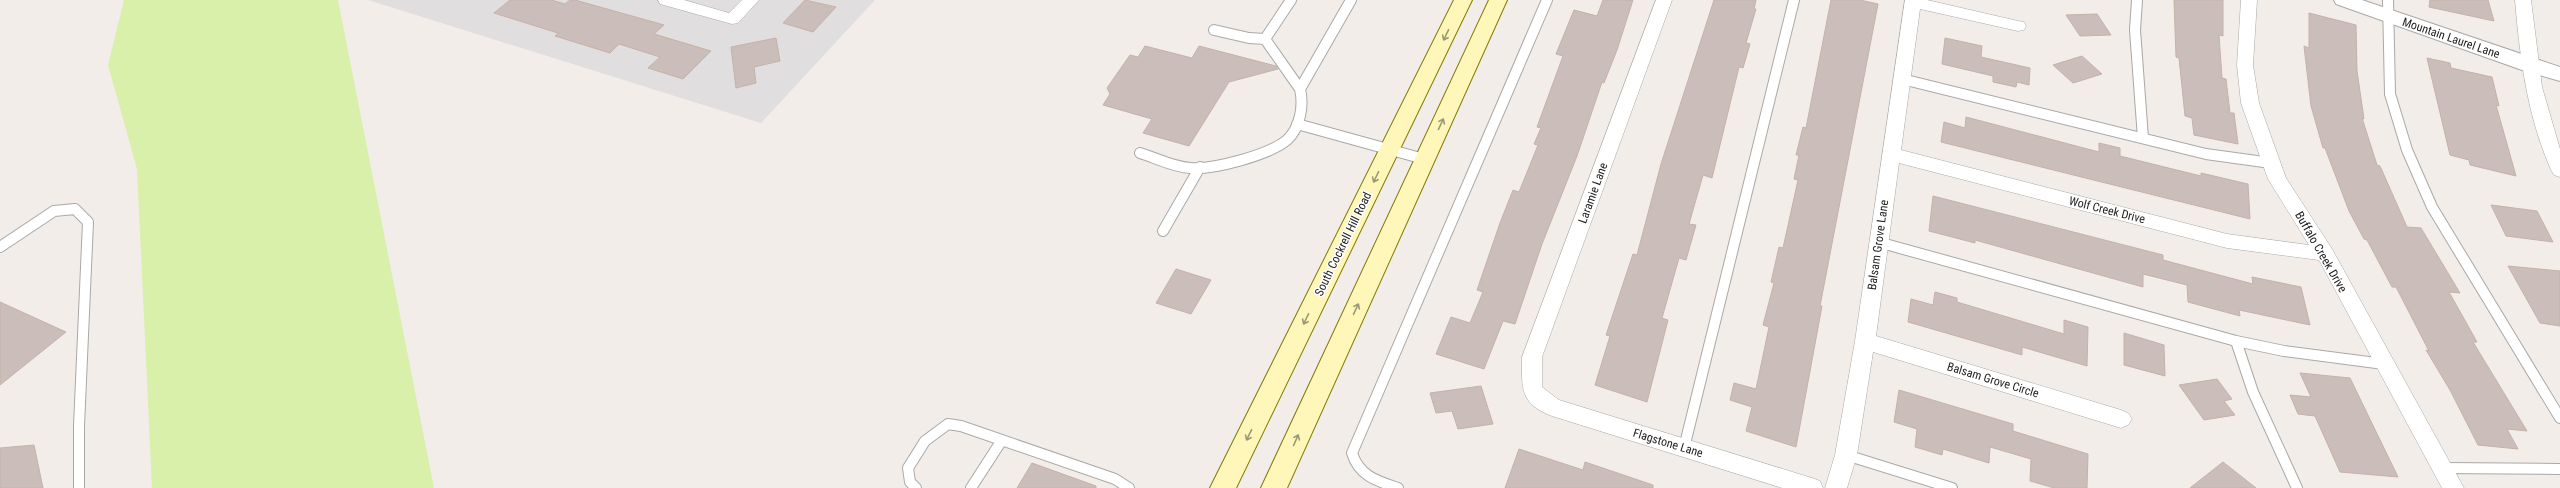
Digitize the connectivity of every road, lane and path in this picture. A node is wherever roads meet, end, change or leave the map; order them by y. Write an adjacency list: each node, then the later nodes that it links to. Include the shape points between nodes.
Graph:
1 (666, 0): 2 (street, via 732,19)
2 (751, 0)
3 (1291, 0): 18 (lane)
4 (1351, 0): 22 (lane)
5 (1463, 0): 25 (main road, South Cockrell Hill Road, one-way to 25)
6 (1497, 0): 28 (main road, one-way to 6)
7 (1547, 0): 53 (lane, via 1352,453 1359,471 1368,478)
8 (1664, 0): 39 (street, Laramie Lane, via 1532,356)
9 (1794, 0): 43 (lane)
10 (2137, 0): 24 (lane, via 2135,30)
11 (2249, 0): 29 (street, Buffalo Creek Drive, via 2245,65 2250,103)
12 (2344, 0): 15 (street, Mountain Laurel Lane)
13 (2523, 0): 19 (street)
14 (1913, 1): 16 (street); 21 (street, Balsam Grove Lane)
15 (2389, 8): 19 (street, Mountain Laurel Lane); 40 (lane, via 2390,94 2407,150 2432,207)
16 (2018, 26)
17 (1214, 30): 18 (lane)
18 (1265, 39): 22 (lane, via 1268,47)
19 (2528, 65): 20 (street, Mountain Laurel Lane); 31 (street, via 2546,141)
20 (2560, 74)
21 (1902, 79): 24 (lane); 27 (street, Balsam Grove Lane)
22 (1300, 89): 23 (lane, via 1303,96)
23 (1297, 124): 25 (lane); 30 (lane, via 1286,140 1273,148 1217,166)
24 (2143, 138): 29 (lane, via 2206,154)
25 (1390, 149): 28 (lane); 51 (main road, South Cockrell Hill Road, one-way to 51)
26 (1140, 153): 30 (lane, via 1190,168)
27 (1891, 154): 33 (street, Balsam Grove Lane); 35 (street, Wolf Creek Drive, via 2226,241)
28 (1424, 159): 52 (main road, one-way to 28)
29 (2271, 163): 35 (street, Buffalo Creek Drive, via 2277,179)
30 (1200, 167): 32 (lane)
31 (2560, 170)
32 (1162, 232)
33 (1878, 242): 36 (lane); 37 (street, Balsam Grove Lane)
34 (0, 247): 47 (lane, via 54,211 74,209 88,222 79,426)
35 (2325, 254): 38 (street, Buffalo Creek Drive)
36 (2236, 341): 38 (lane, via 2284,351); 57 (lane, via 2253,392)
37 (1865, 342): 41 (street, Balsam Grove Circle); 44 (street, Balsam Grove Lane)
38 (2384, 364): 45 (street, Buffalo Creek Drive)
39 (1532, 388): 43 (street, Flagstone Lane, via 1532,391 1552,407)
40 (2560, 418)
41 (2121, 419)
42 (1002, 440): 48 (lane, via 948,424 937,430 925,441 908,468 910,482); 49 (lane); 50 (lane, via 1115,479)
43 (1684, 448): 54 (street, Flagstone Lane)
44 (1846, 455): 55 (street, Balsam Grove Lane); 56 (lane)
45 (2440, 468): 46 (lane); 58 (street, Buffalo Creek Drive)
46 (2560, 469)
47 (79, 488)
48 (916, 488)
49 (971, 488)
50 (1129, 488)
51 (1223, 488)
52 (1274, 488)
53 (1398, 488)
54 (1812, 488)
55 (1836, 488)
56 (1952, 488)
57 (2297, 488)
58 (2453, 488)

